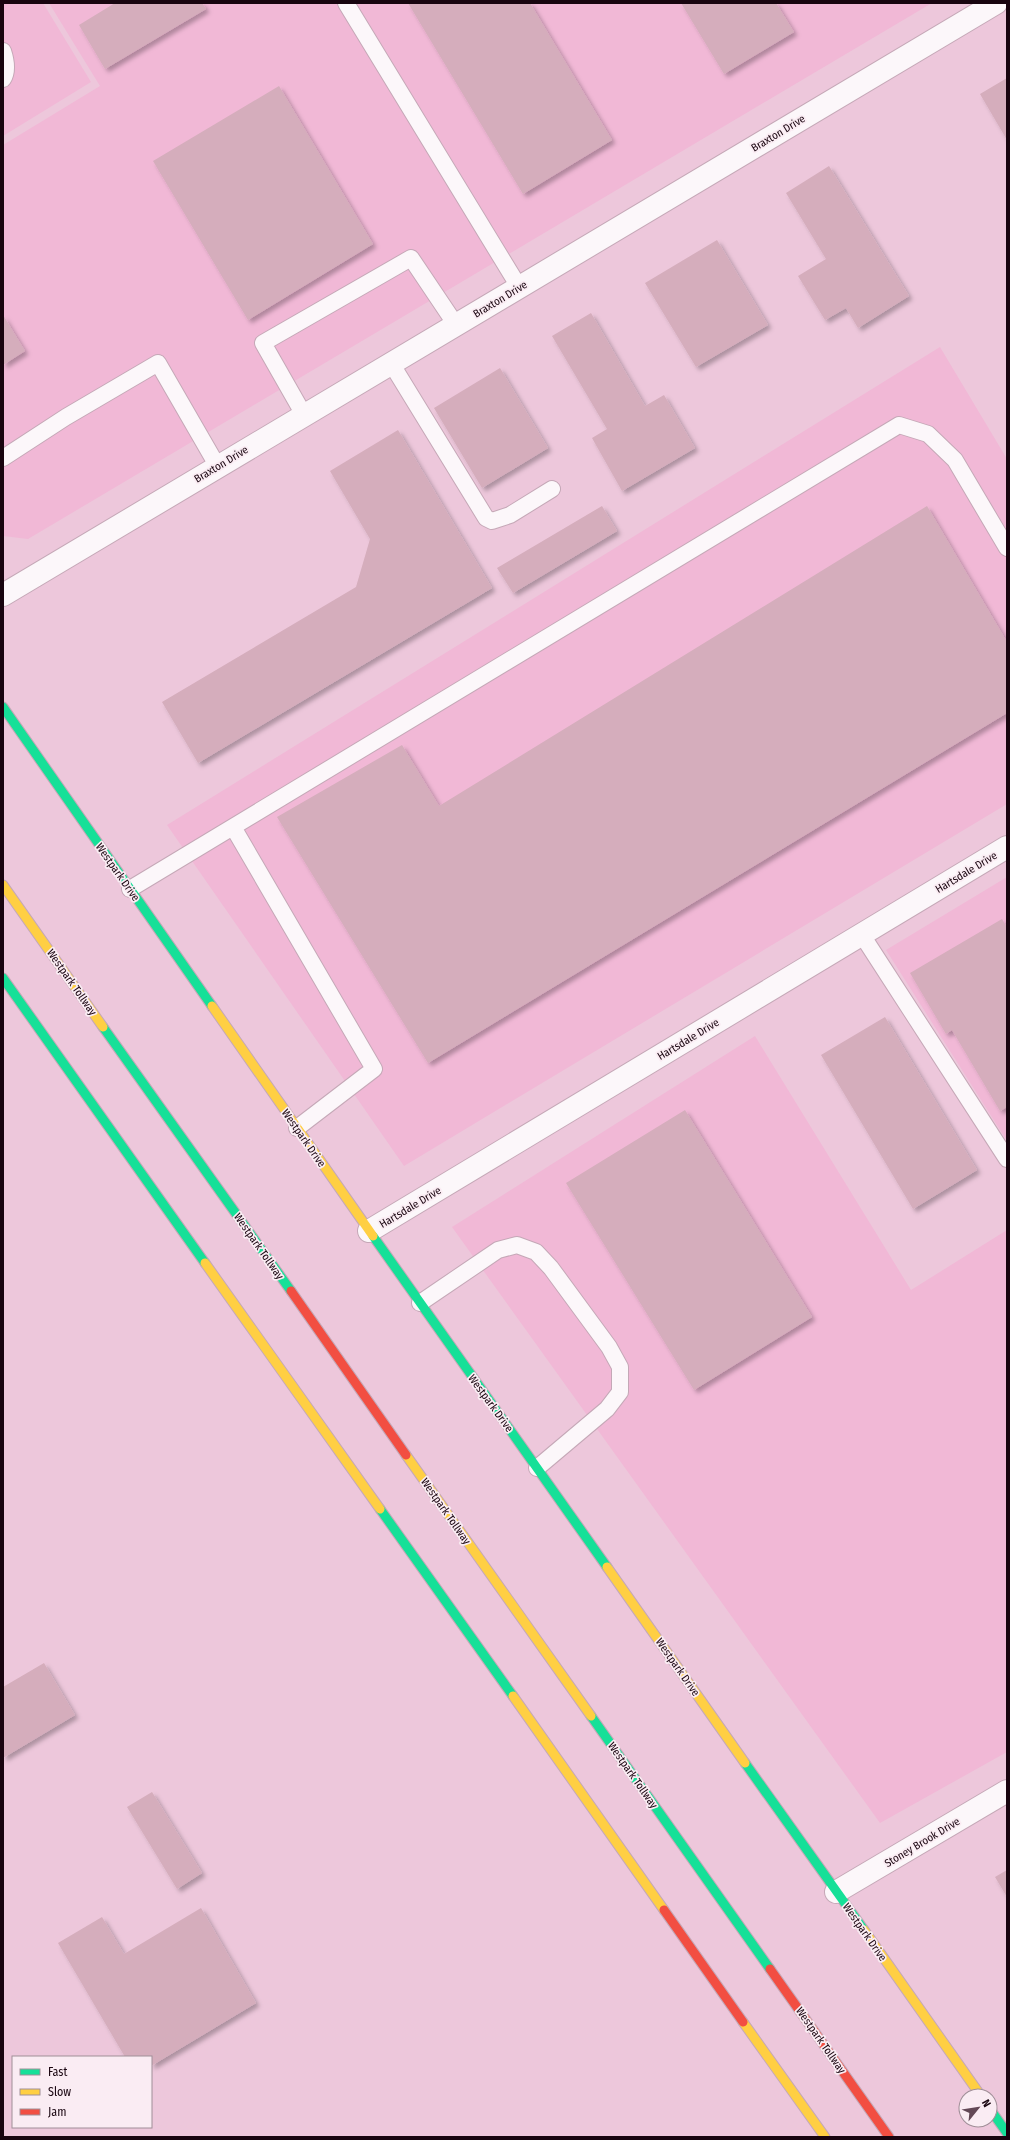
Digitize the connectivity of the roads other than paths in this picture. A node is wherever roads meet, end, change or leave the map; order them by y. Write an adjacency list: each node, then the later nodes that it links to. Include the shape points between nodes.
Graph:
1 (346, 3): 5 (lane)
2 (996, 3): 5 (street, Braxton Drive)
3 (3, 51): 4 (lane, via 6,75)
4 (3, 79)
5 (519, 287): 6 (street, Braxton Drive)
6 (456, 325): 7 (street, Braxton Drive); 8 (lane, via 412,258 263,343)
7 (391, 363): 8 (street, Braxton Drive); 11 (lane, via 486,518 492,521 510,515)
8 (304, 415): 10 (street, Braxton Drive)
9 (3, 458): 10 (lane, via 66,417 158,363)
10 (218, 466): 13 (street, Braxton Drive)
11 (552, 489)
12 (1007, 548): 15 (lane, via 954,460 928,434 899,425)
13 (3, 595)
14 (3, 708): 18 (main road, Westpark Drive)
15 (233, 827): 18 (lane); 21 (lane, via 374,1069)
16 (1007, 847): 19 (street, Hartsdale Drive)
17 (3, 885): 32 (main road, Westpark Tollway)
18 (130, 889): 21 (main road, Westpark Drive)
19 (862, 935): 22 (lane); 23 (street, Hartsdale Drive)
20 (3, 978): 31 (main road)
21 (297, 1128): 23 (main road, Westpark Drive)
22 (1007, 1159)
23 (369, 1232): 24 (main road, Westpark Drive)
24 (420, 1303): 25 (main road, Westpark Drive); 25 (lane, via 498,1250 517,1245 536,1252 551,1268 609,1347 620,1368 620,1392 607,1409)
25 (537, 1468): 27 (main road, Westpark Drive)
26 (1007, 1791): 27 (street, Stoney Brook Drive)
27 (836, 1892): 28 (main road, Westpark Drive)
28 (975, 2088)
29 (998, 2120): 30 (main road)
30 (1007, 2133)
31 (825, 2137)
32 (889, 2137)

